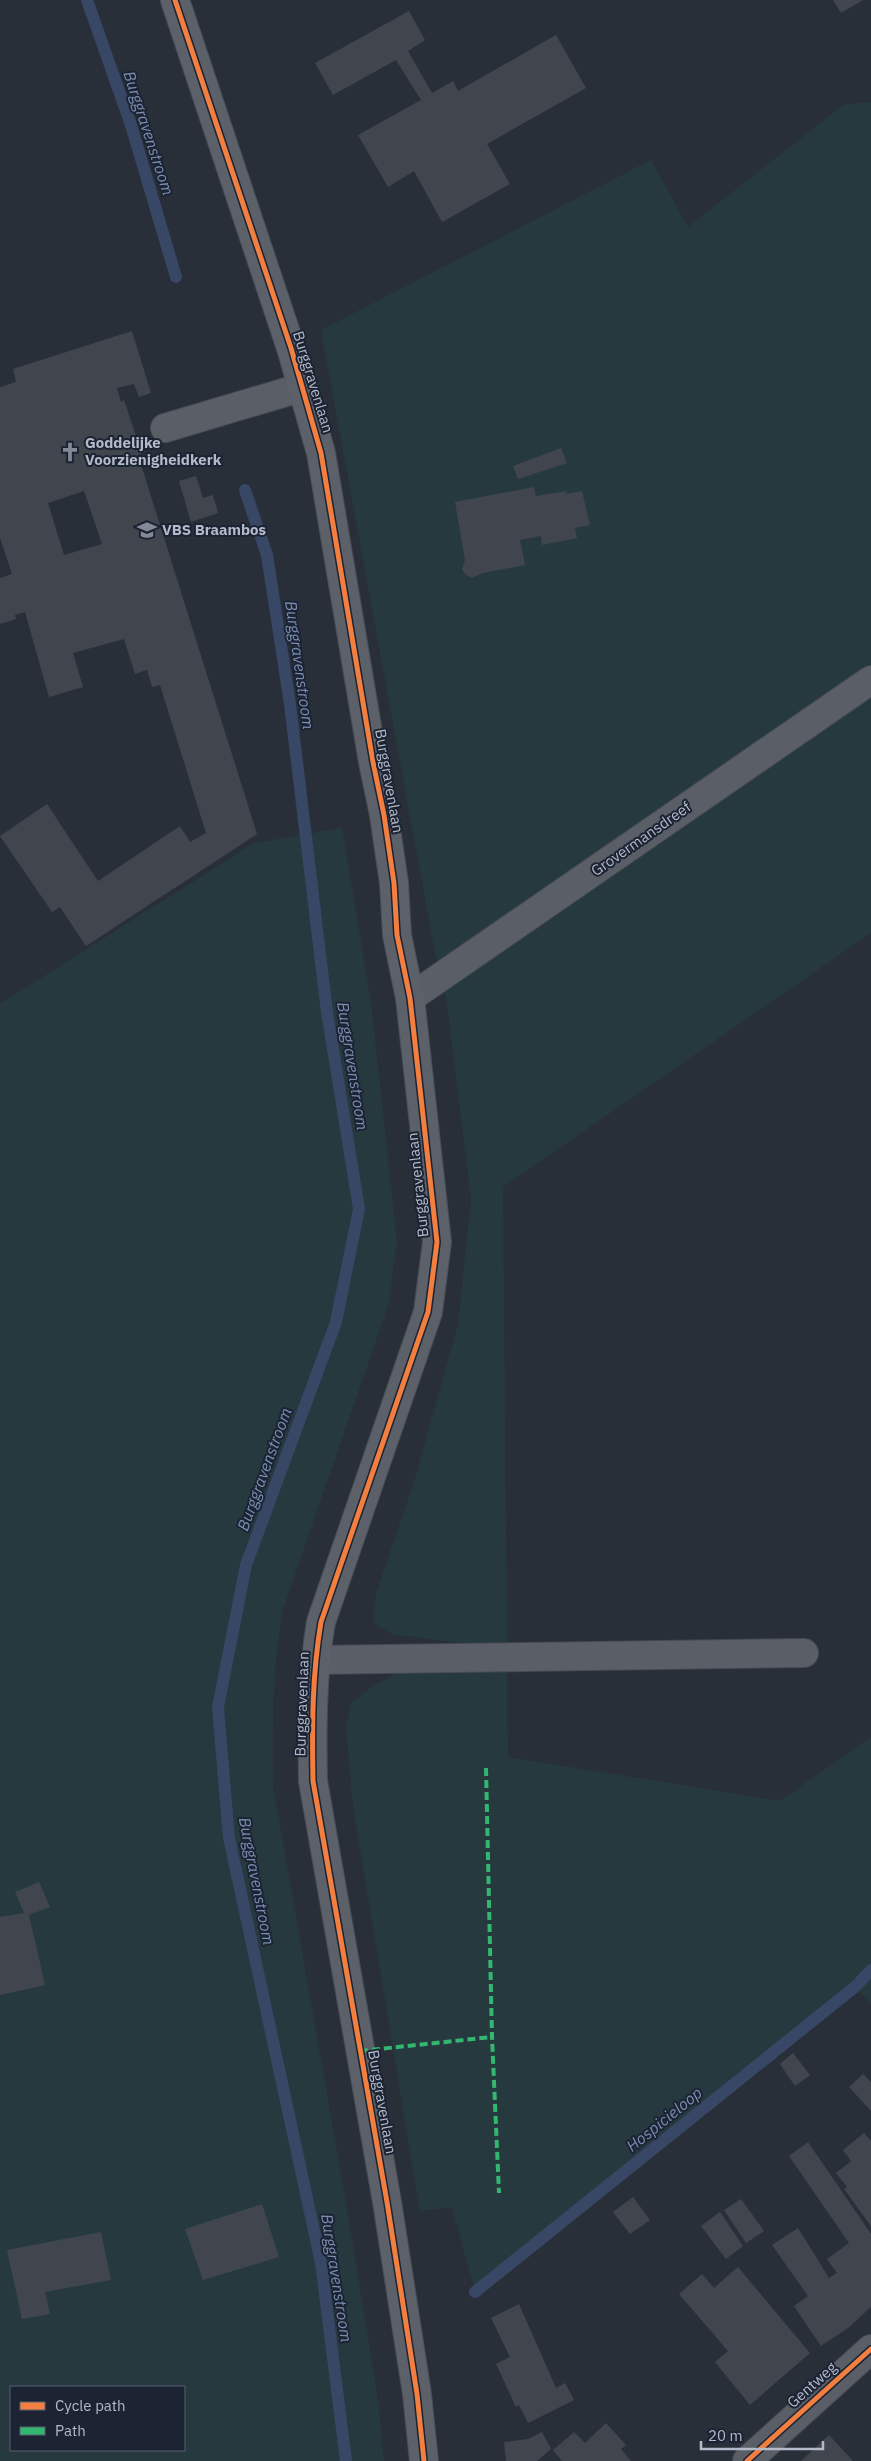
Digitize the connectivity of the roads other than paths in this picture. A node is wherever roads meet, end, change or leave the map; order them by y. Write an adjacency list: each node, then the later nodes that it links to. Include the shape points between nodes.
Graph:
1 (175, 0): 2 (main road, Burggravenlaan)
2 (303, 387): 3 (street); 5 (main road, Burggravenlaan, via 322,453 384,815 394,883 397,935)
3 (165, 428)
4 (871, 680): 5 (street, Grovermansdreef)
5 (410, 998): 7 (main road, Burggravenlaan, via 437,1242 428,1312 321,1622)
6 (804, 1653): 7 (street)
7 (314, 1660): 9 (main road, Burggravenlaan, via 313,1780 387,2202 417,2394)
8 (871, 2349): 10 (street, Gentweg)
9 (424, 2461)
10 (747, 2461)

